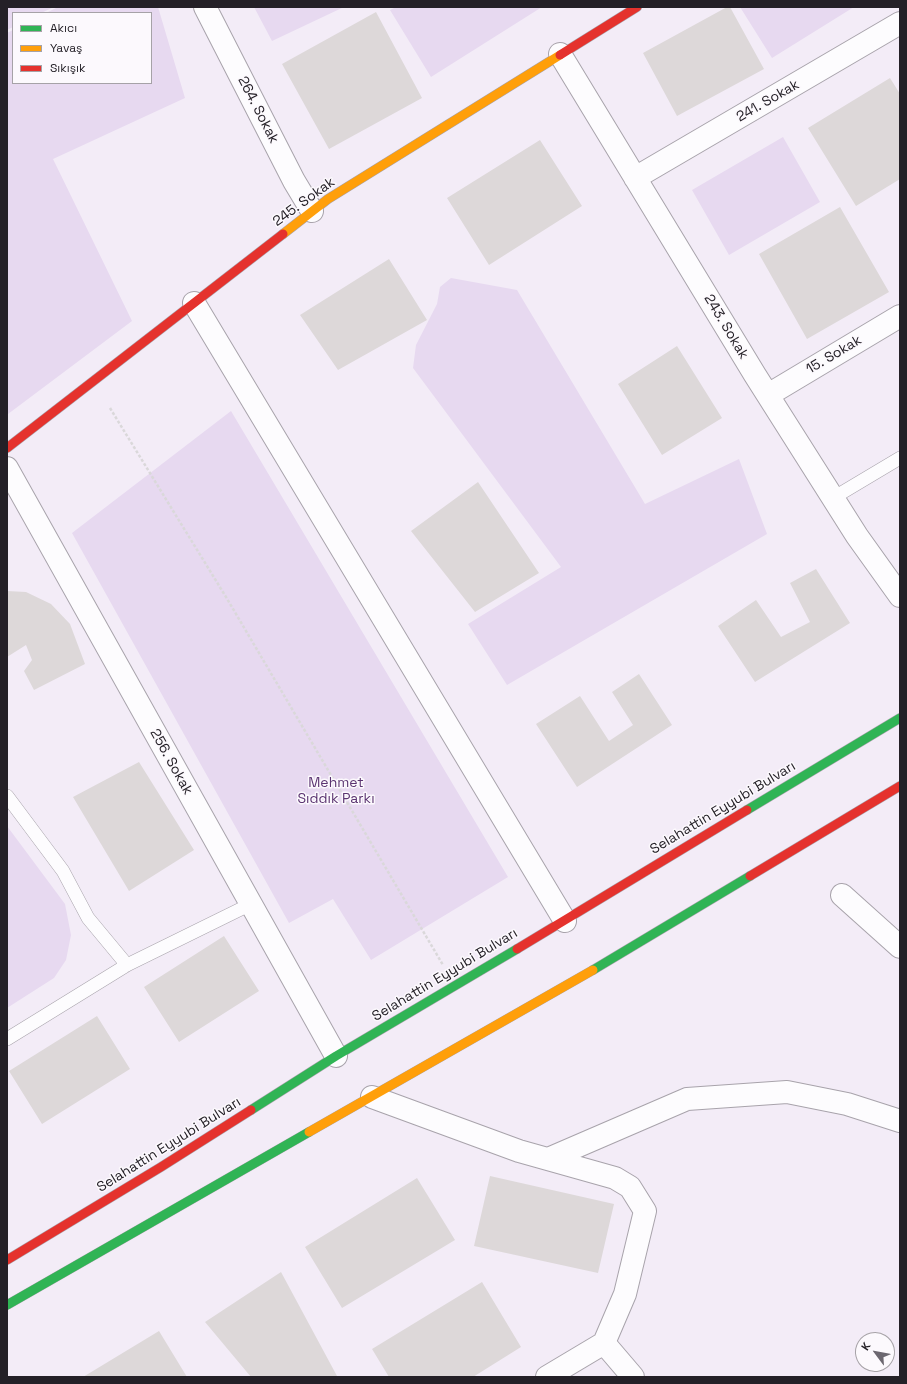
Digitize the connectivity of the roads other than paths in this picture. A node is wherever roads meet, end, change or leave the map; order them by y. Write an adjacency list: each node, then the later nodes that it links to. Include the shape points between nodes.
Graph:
1 (205, 7): 6 (street, 264. Sokak, via 294,181)
2 (637, 7): 4 (main road, 245. Sokak)
3 (900, 23): 5 (street, 241. Sokak)
4 (560, 54): 5 (street, 243. Sokak); 6 (main road, 245. Sokak)
5 (635, 178): 9 (street, 243. Sokak)
6 (312, 211): 7 (main road, 245. Sokak)
7 (194, 303): 10 (main road, 245. Sokak); 20 (street)
8 (900, 316): 9 (street, 15. Sokak)
9 (768, 395): 13 (street, 243. Sokak)
10 (7, 448)
11 (900, 458): 13 (lane)
12 (7, 468): 19 (street, 256. Sokak)
13 (834, 498): 14 (street, 243. Sokak, via 857,536)
14 (900, 596)
15 (900, 718): 20 (main road, Selahattin Eyyubi Bulvarı)
16 (900, 786): 25 (main road, via 613,958)
17 (7, 796): 22 (lane, via 63,871 88,918)
18 (842, 895): 21 (street)
19 (251, 904): 22 (lane); 24 (street, 256. Sokak)
20 (565, 921): 24 (main road, Selahattin Eyyubi Bulvarı)
21 (900, 947)
22 (127, 964): 23 (lane)
23 (7, 1039)
24 (336, 1056): 28 (main road, Selahattin Eyyubi Bulvarı, via 162,1167)
25 (372, 1097): 27 (street, via 519,1151); 29 (main road)
26 (900, 1121): 27 (street, via 848,1104 787,1092 687,1099)
27 (548, 1159): 30 (street, via 614,1178 630,1187 645,1211 625,1294)
28 (7, 1260)
29 (7, 1305)
30 (604, 1343): 31 (street); 32 (street)
31 (547, 1377)
32 (632, 1377)

